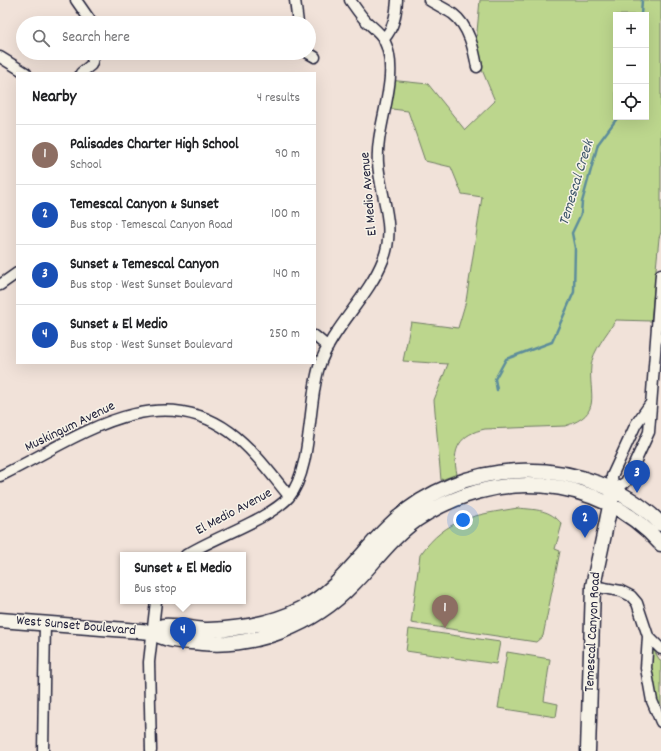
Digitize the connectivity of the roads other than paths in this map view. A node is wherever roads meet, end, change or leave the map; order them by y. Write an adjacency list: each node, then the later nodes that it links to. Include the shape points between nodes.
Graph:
1 (76, 0): 6 (street)
2 (295, 0): 7 (street)
3 (350, 0): 8 (street)
4 (397, 0): 8 (street, via 394,23)
5 (429, 0): 11 (street, via 455,15 466,30 474,49)
6 (87, 16)
7 (297, 16)
8 (384, 39): 18 (street, El Medio Avenue, via 390,75 378,163 387,214 388,247 370,284)
9 (93, 60): 13 (street, via 91,65)
10 (2, 62): 12 (street)
11 (477, 67)
12 (24, 72)
13 (82, 72)
14 (16, 273): 16 (street)
15 (661, 274): 19 (street)
16 (0, 285)
17 (316, 337): 18 (street)
18 (328, 347): 22 (street, El Medio Avenue, via 319,365 316,379 300,478)
19 (651, 403): 21 (street, Temescal Canyon Road, via 636,424 612,476); 21 (street, via 649,432 643,450 626,482)
20 (0, 476): 22 (street, Muskingum Avenue, via 110,420 132,413 174,412 190,414 218,424 231,433 248,447)
21 (613, 490): 23 (main road, Temescal Canyon Road); 24 (main road, West Sunset Boulevard); 31 (main road, West Sunset Boulevard, via 572,476 536,470 472,478 448,487 411,508 388,526 344,578 319,599 301,609 282,618 246,626 206,630 163,626)
22 (289, 496): 26 (street, El Medio Avenue, via 261,517)
23 (610, 505): 25 (main road, West Sunset Boulevard, via 632,518); 27 (main road, Temescal Canyon Road); 31 (main road, West Sunset Boulevard, via 567,489 538,484 510,485 472,493 443,504 415,521 396,536 334,603 301,623 272,635 218,643 161,639)
24 (661, 524)
25 (661, 544)
26 (190, 552)
27 (593, 586): 32 (street, via 621,591 631,596 637,603); 37 (main road, Temescal Canyon Road)
28 (156, 604): 31 (street)
29 (0, 620): 30 (main road, West Sunset Boulevard)
30 (45, 622): 31 (main road, West Sunset Boulevard); 35 (street)
31 (152, 632): 36 (street, via 149,662)
32 (648, 636): 33 (street); 34 (street, via 646,668 652,701)
33 (661, 649)
34 (661, 722)
35 (43, 751)
36 (152, 751)
37 (588, 751)

